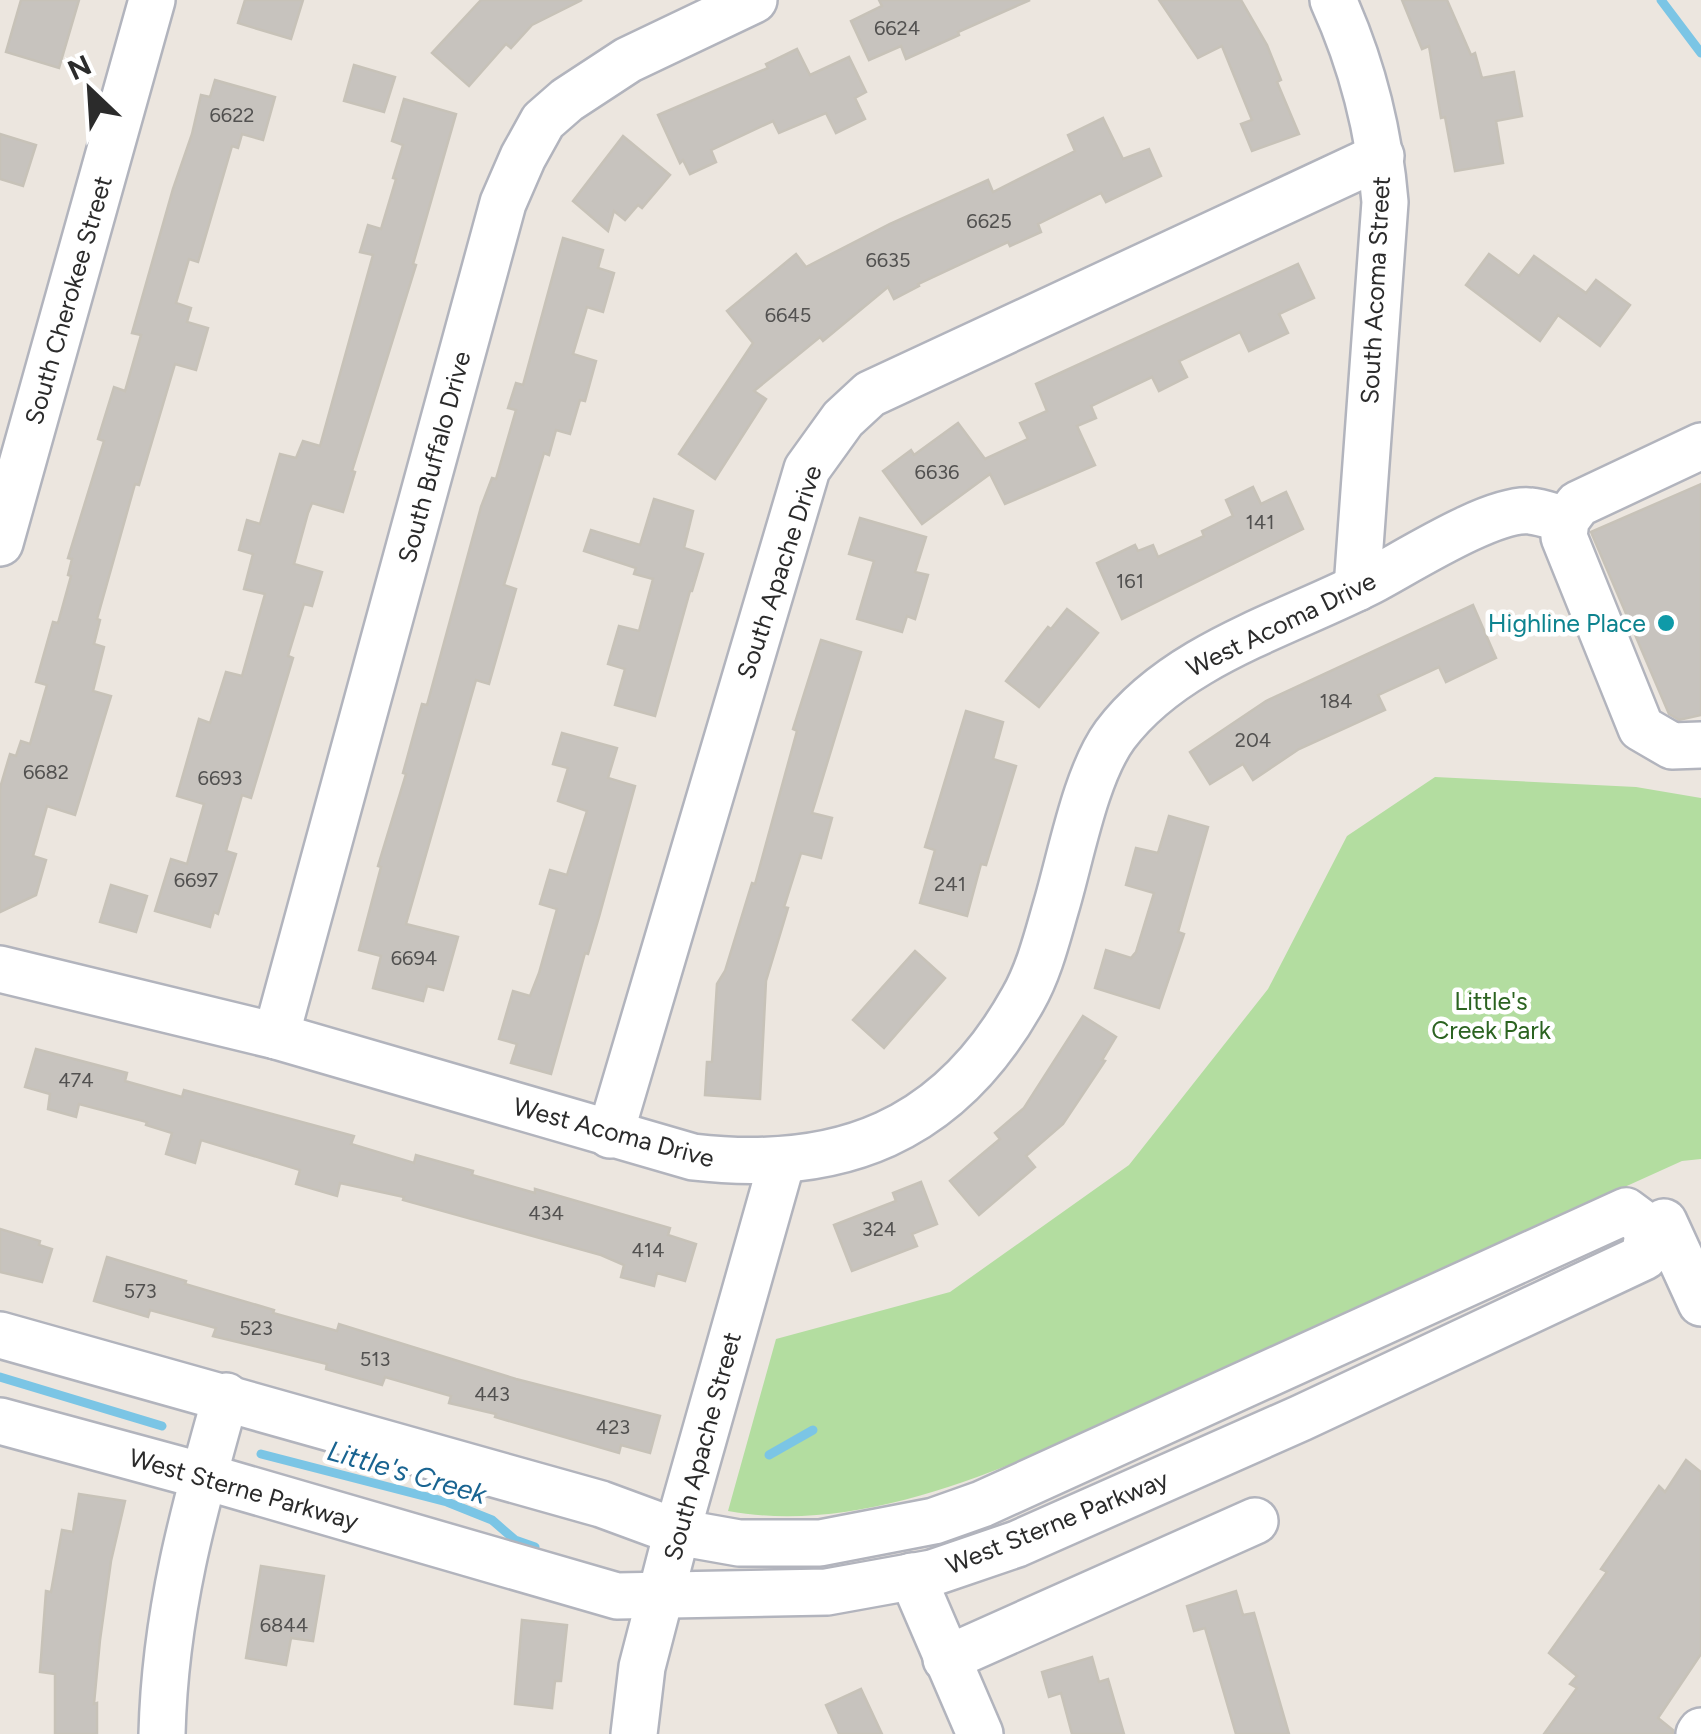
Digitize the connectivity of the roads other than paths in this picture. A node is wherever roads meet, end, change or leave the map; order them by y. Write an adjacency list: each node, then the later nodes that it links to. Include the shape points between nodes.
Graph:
1 (152, 0): 7 (street, South Cherokee Street)
2 (754, 0): 11 (street, South Buffalo Drive, via 628,60 567,100 543,121 523,157 504,203)
3 (1333, 0): 4 (street, South Acoma Street, via 1370,100)
4 (1381, 156): 8 (street, South Acoma Street, via 1385,202); 12 (street, South Apache Drive, via 870,394 824,443 807,470)
5 (1701, 446): 6 (street, via 1578,504)
6 (1566, 520): 8 (street, West Acoma Drive, via 1526,510 1473,526); 9 (street, via 1564,538 1641,728 1672,746)
7 (0, 543)
8 (1358, 588): 13 (street, West Acoma Drive, via 1186,670 1153,692 1114,737 1094,774 1036,972 971,1074 914,1120 862,1146)
9 (1701, 745)
10 (0, 970): 11 (street, West Acoma Drive)
11 (276, 1036): 12 (street, West Acoma Drive)
12 (610, 1135): 13 (street, West Acoma Drive, via 693,1158)
13 (782, 1161): 25 (street, South Apache Street)
14 (1671, 1220): 15 (street); 17 (street, West Sterne Parkway, via 1626,1212); 20 (street, West Sterne Parkway, via 1644,1257)
15 (1701, 1303)
16 (0, 1335): 18 (street, West Sterne Parkway)
17 (1228, 1391): 20 (street); 24 (street, West Sterne Parkway, via 982,1504)
18 (226, 1396): 21 (street); 25 (street, West Sterne Parkway)
19 (0, 1421): 21 (street, West Sterne Parkway)
20 (1251, 1440): 22 (street, West Sterne Parkway)
21 (204, 1476): 28 (street, West Sterne Parkway, via 617,1596); 30 (street, via 177,1578)
22 (1090, 1512): 26 (street, West Sterne Parkway); 27 (street)
23 (1255, 1521): 27 (street)
24 (918, 1524): 25 (street, West Sterne Parkway, via 820,1543 739,1543); 26 (street)
25 (677, 1532): 28 (street, South Apache Street)
26 (922, 1575): 28 (street, West Sterne Parkway, via 828,1592); 29 (street)
27 (1124, 1580): 29 (street)
28 (663, 1597): 31 (street, South Apache Street, via 642,1667)
29 (946, 1658): 32 (street)
30 (162, 1734)
31 (634, 1734)
32 (980, 1734)

